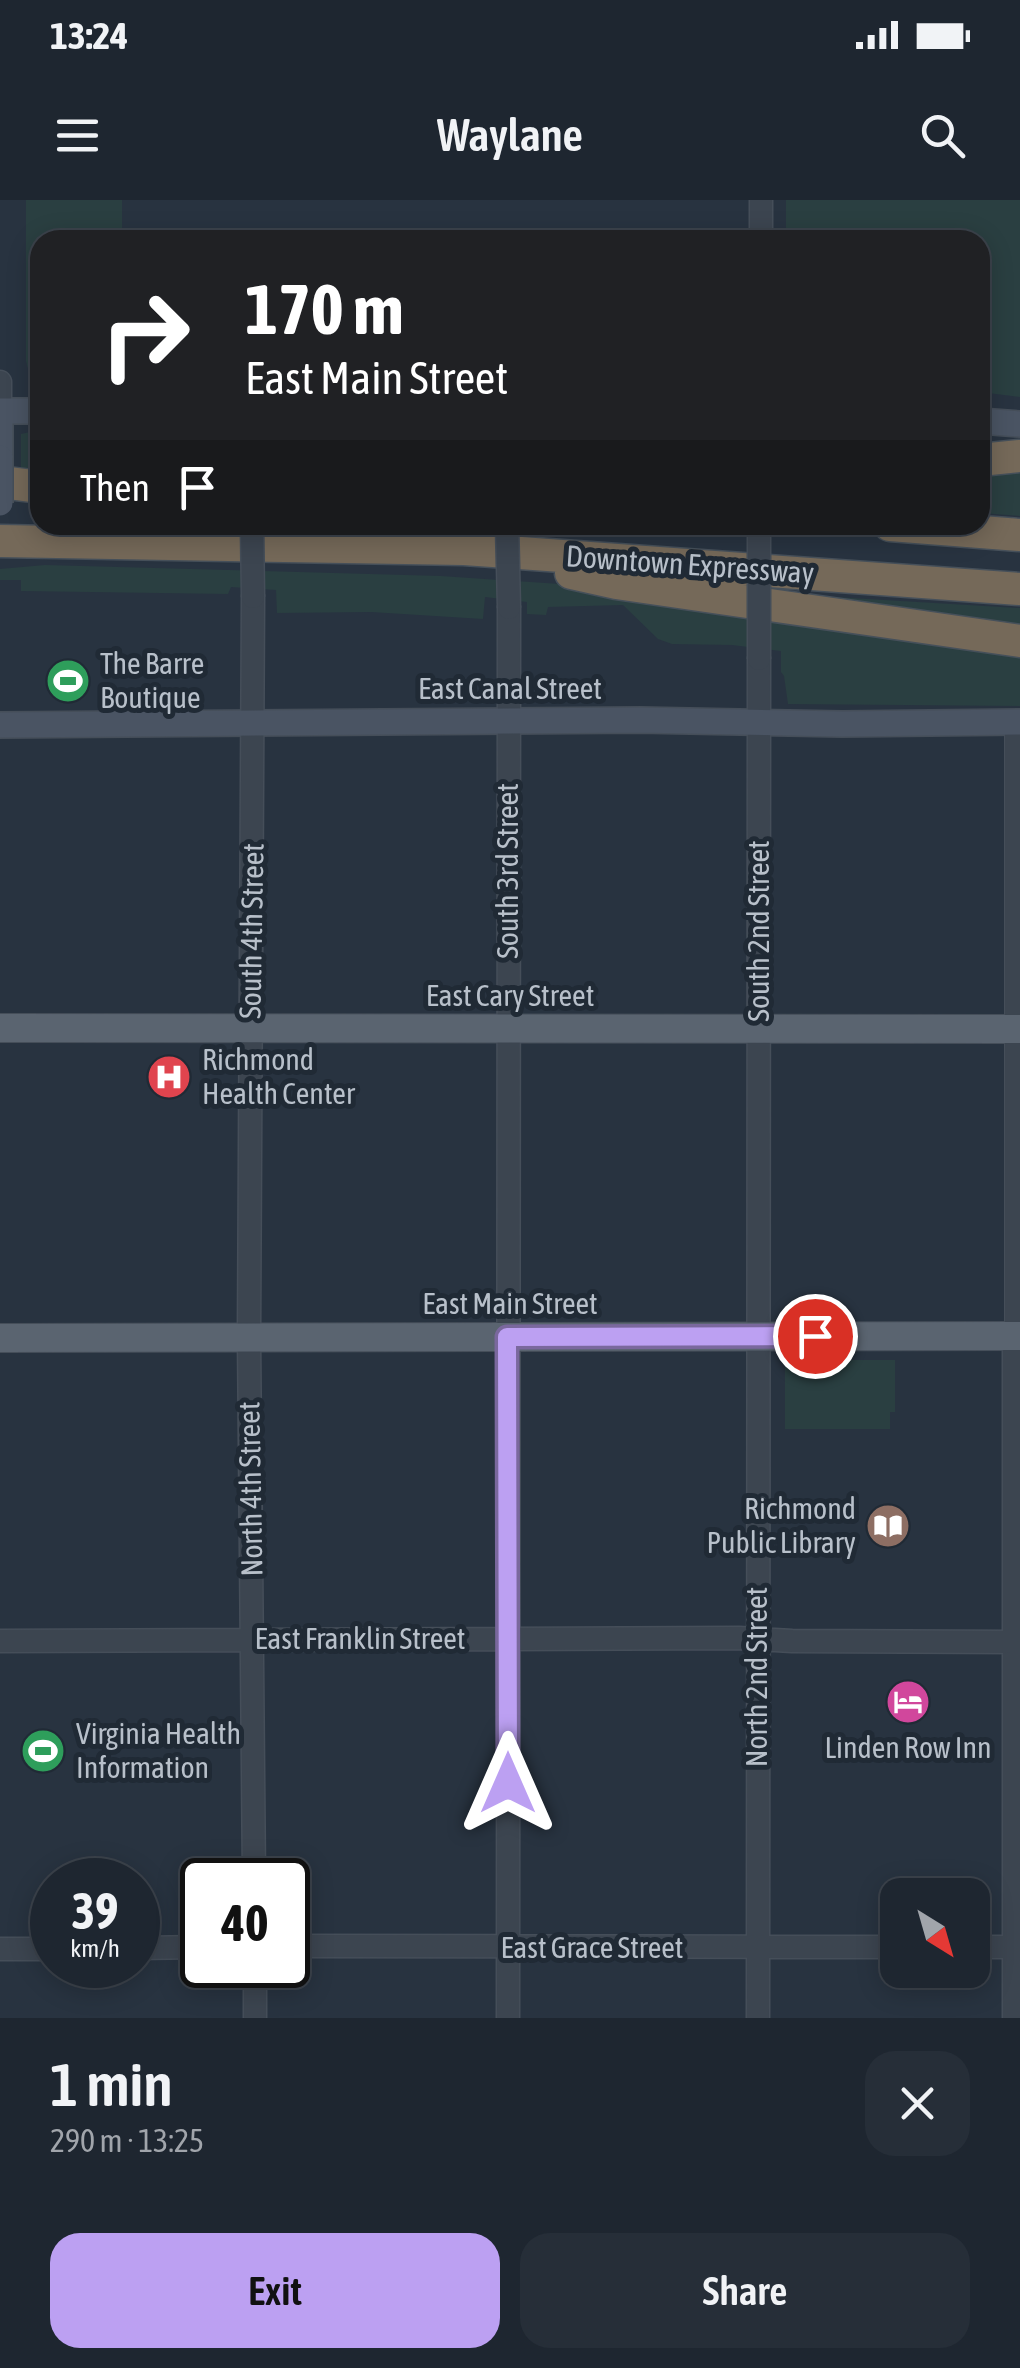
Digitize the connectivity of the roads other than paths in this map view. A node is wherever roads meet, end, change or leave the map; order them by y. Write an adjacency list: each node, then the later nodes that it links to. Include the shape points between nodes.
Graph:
1 (761, 200): 2 (street)
2 (761, 230)
3 (0, 382): 4 (street)
4 (0, 411): 5 (main road); 9 (main road)
5 (30, 411)
6 (990, 421): 7 (main road)
7 (1020, 424)
8 (1020, 456): 10 (highway)
9 (0, 458): 13 (main road, bridge)
10 (990, 459)
11 (0, 482): 12 (highway)
12 (30, 486)
13 (0, 504): 14 (highway)
14 (30, 504)
15 (990, 533): 19 (highway)
16 (252, 535): 29 (street, South 4th Street, bridge)
17 (507, 535): 26 (street, South 3rd Street, bridge)
18 (759, 535): 28 (street, South 2nd Street, bridge)
19 (1020, 535)
20 (0, 541): 21 (highway, Downtown Expressway)
21 (104, 541): 22 (highway, Downtown Expressway); 23 (highway)
22 (464, 549): 24 (highway, Downtown Expressway); 25 (highway, via 616,583)
23 (0, 556)
24 (1020, 589)
25 (1020, 642)
26 (509, 722): 28 (main road, East Canal Street); 29 (main road, East Canal Street); 33 (street, South 3rd Street)
27 (1017, 722): 28 (main road, East Canal Street); 35 (street)
28 (759, 723): 34 (street, South 2nd Street)
29 (254, 724): 30 (main road, East Canal Street); 32 (street, South 4th Street)
30 (0, 725)
31 (0, 1028): 32 (main road, East Cary Street)
32 (251, 1028): 33 (main road, East Cary Street); 40 (street, South 4th Street)
33 (508, 1028): 34 (main road, East Cary Street); 38 (street, South 3rd Street)
34 (759, 1029): 35 (main road, East Cary Street); 36 (street, South 2nd Street)
35 (1017, 1029): 37 (street)
36 (756, 1336): 37 (main road, East Main Street); 38 (main road, East Main Street); 43 (street, North 2nd Street)
37 (1017, 1336): 45 (street)
38 (507, 1337): 40 (main road, East Main Street); 42 (street, South 3rd Street)
39 (0, 1338): 40 (main road, East Main Street)
40 (249, 1338): 41 (street, North 4th Street)
41 (253, 1639): 42 (street, East Franklin Street); 44 (street, East Franklin Street); 46 (street, North 4th Street)
42 (508, 1639): 43 (street, East Franklin Street); 52 (street, South 3rd Street)
43 (758, 1639): 45 (street, East Franklin Street); 48 (street, North 2nd Street)
44 (0, 1641)
45 (1017, 1642): 51 (street)
46 (254, 1858)
47 (310, 1946): 52 (street, East Grace Street)
48 (758, 1947): 49 (street, East Grace Street); 52 (street, East Grace Street); 58 (street, North 2nd Street)
49 (880, 1947)
50 (990, 1947): 51 (street)
51 (1017, 1947): 59 (street)
52 (508, 1948): 57 (street, South 3rd Street)
53 (0, 1949): 54 (street)
54 (30, 1949)
55 (255, 1988): 56 (street)
56 (256, 2018)
57 (508, 2018)
58 (758, 2018)
59 (1014, 2018)

